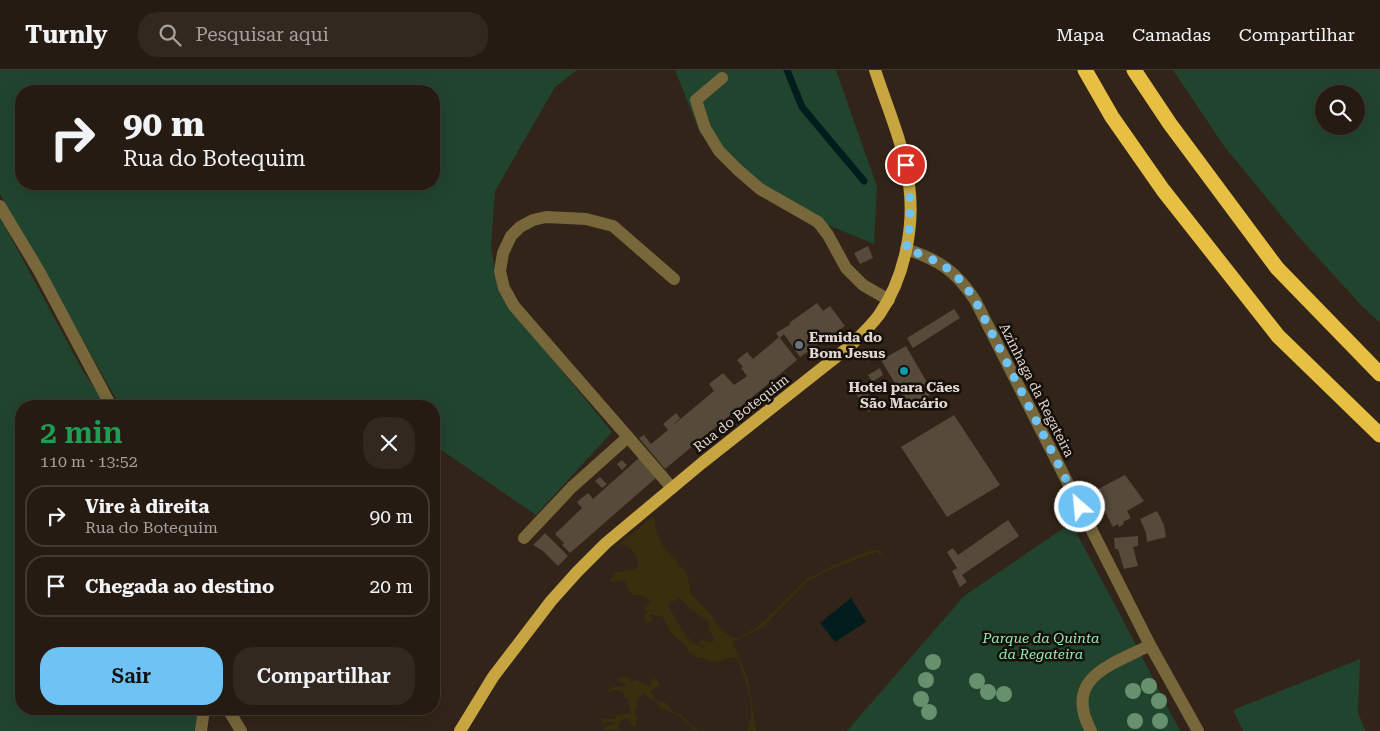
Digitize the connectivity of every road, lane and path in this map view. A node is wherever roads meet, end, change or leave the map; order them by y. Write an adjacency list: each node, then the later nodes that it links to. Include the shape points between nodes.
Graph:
1 (875, 70): 6 (main road, Rua do Botequim, via 909,184 910,222)
2 (1084, 70): 11 (highway, via 1163,190 1278,336)
3 (1134, 70): 9 (highway, via 1277,268)
4 (722, 78): 8 (street, via 696,100 705,128 719,151 760,189 818,222 846,268 862,285)
5 (0, 206): 10 (street, via 39,271)
6 (906, 249): 8 (main road, Rua do Botequim, via 898,280); 15 (street, Azinhaga da Regateira, via 949,269 965,284 975,300)
7 (674, 279): 12 (street, via 613,226 586,219 546,217 533,220 511,236 503,253 500,271 504,288 514,306)
8 (888, 300): 13 (main road, Rua do Botequim, via 867,330 850,346)
9 (1380, 374)
10 (108, 400)
11 (1380, 435)
12 (628, 437): 13 (street); 14 (street, via 572,487)
13 (672, 488): 20 (main road, Rua do Botequim, via 576,572 493,677)
14 (524, 538)
15 (1150, 645): 21 (street, via 1099,672 1089,681 1083,694 1083,711); 22 (street, Azinhaga da Regateira)
16 (203, 715): 18 (street)
17 (232, 715): 19 (street)
18 (201, 731)
19 (241, 731)
20 (460, 731)
21 (1091, 731)
22 (1198, 731)

